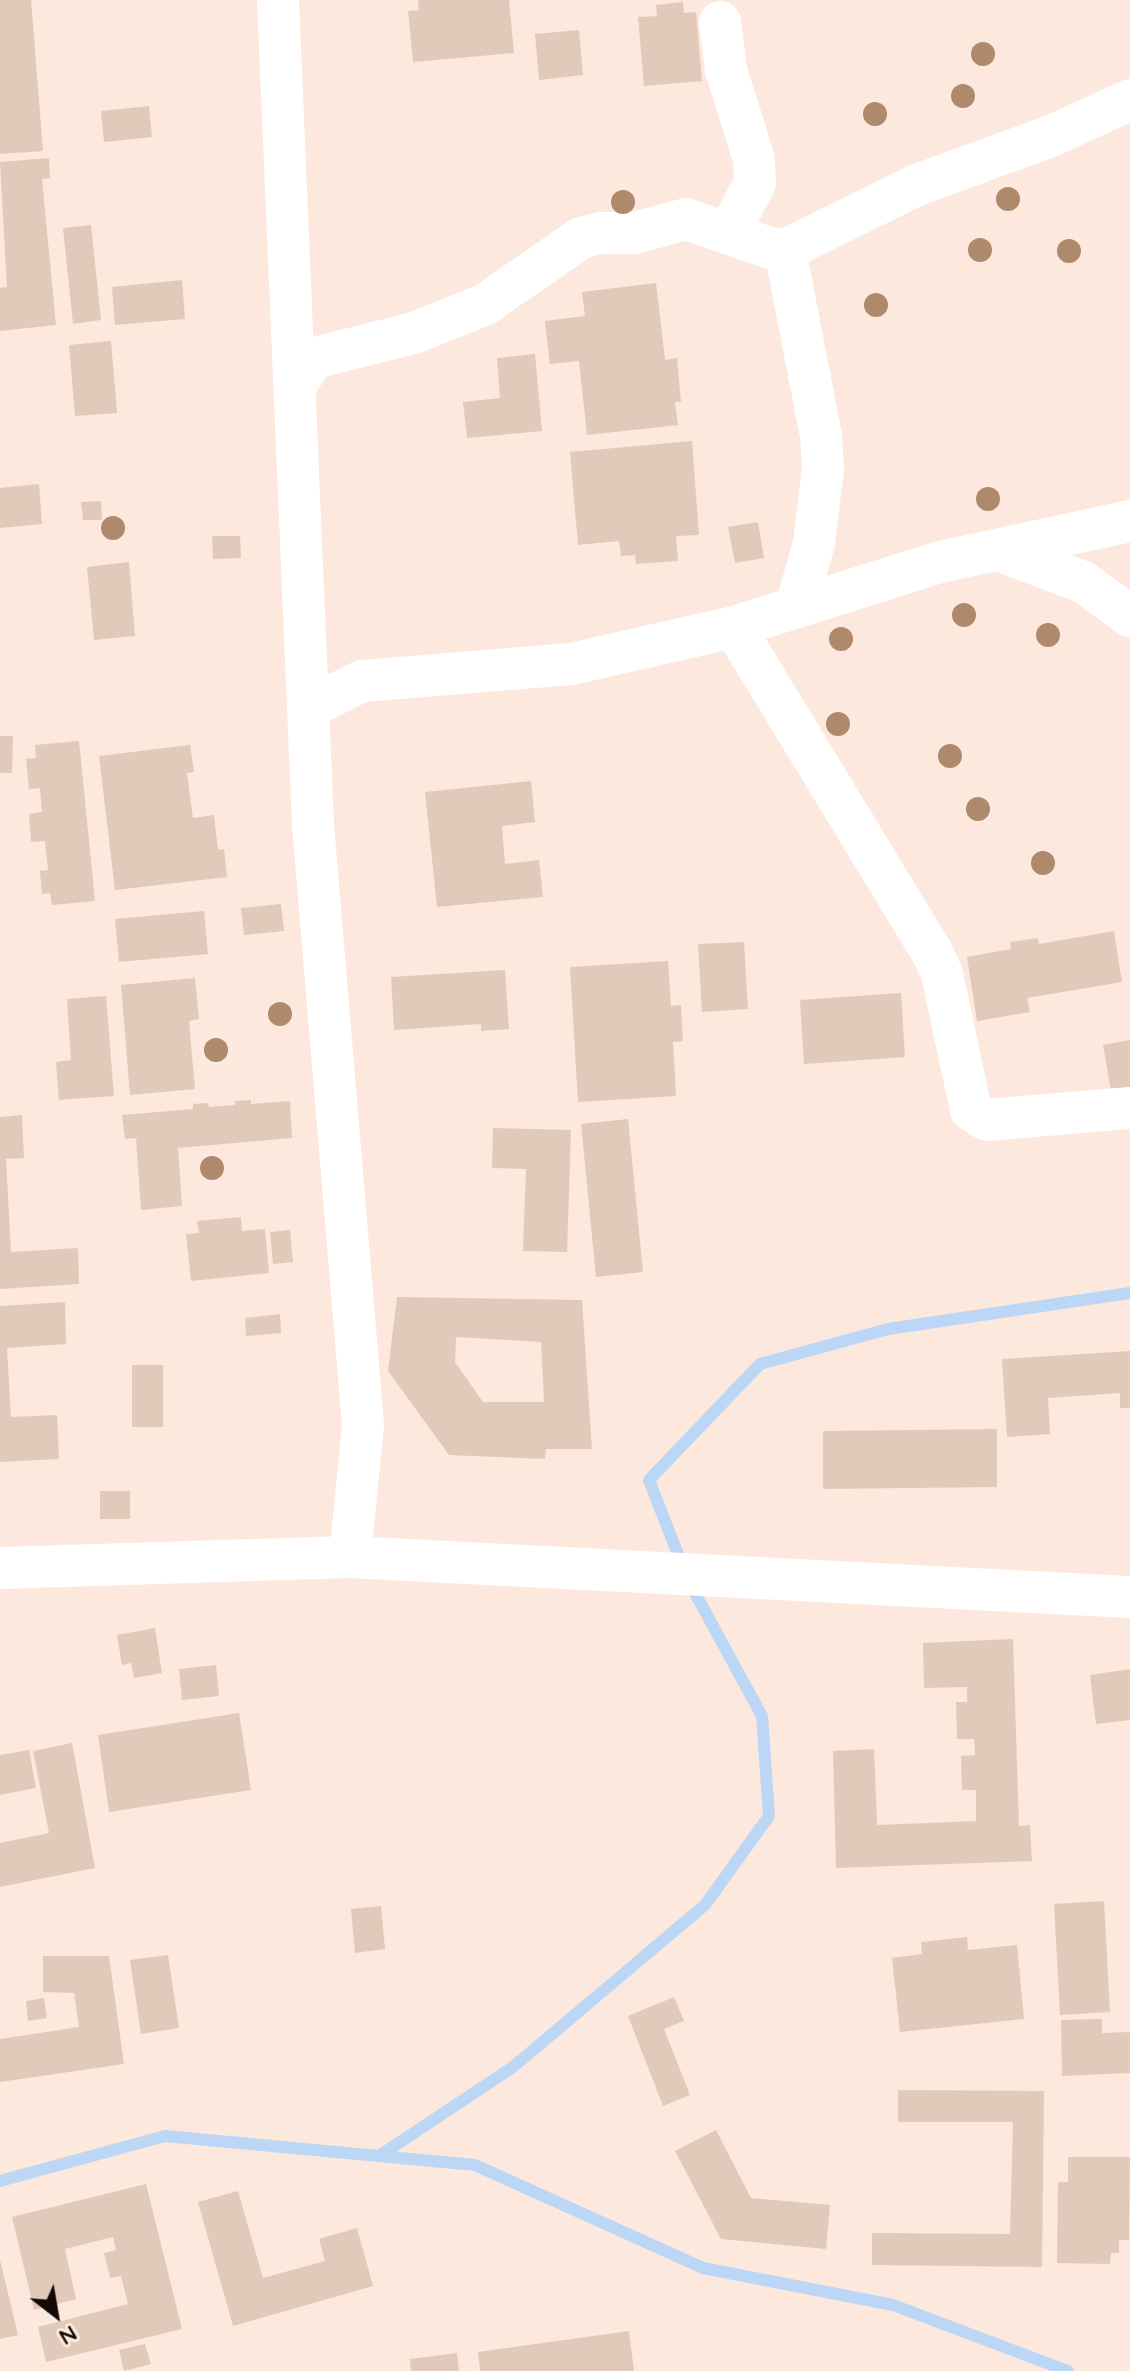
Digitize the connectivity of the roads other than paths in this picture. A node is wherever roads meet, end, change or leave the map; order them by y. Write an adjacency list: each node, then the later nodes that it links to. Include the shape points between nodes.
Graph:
1 (278, 0): 6 (street)
2 (720, 22): 4 (street, via 732,94 754,159 755,183 733,224)
3 (1130, 100): 5 (street, via 1051,136 917,185)
4 (722, 229): 5 (street); 6 (street, via 686,219 635,233 581,238 484,305 414,333 314,358)
5 (785, 250): 9 (street, via 823,469 814,543)
6 (295, 386): 12 (street)
7 (1130, 521): 8 (street)
8 (998, 550): 9 (street, via 940,562); 10 (street, via 1083,582)
9 (796, 607): 11 (street)
10 (1130, 616)
11 (734, 627): 12 (street, via 571,664 362,681); 13 (street, via 933,954 942,974 971,1110 987,1120)
12 (308, 708): 14 (street, via 363,1425)
13 (1130, 1108)
14 (350, 1557): 15 (street); 16 (street)
15 (0, 1568)
16 (1130, 1597)

